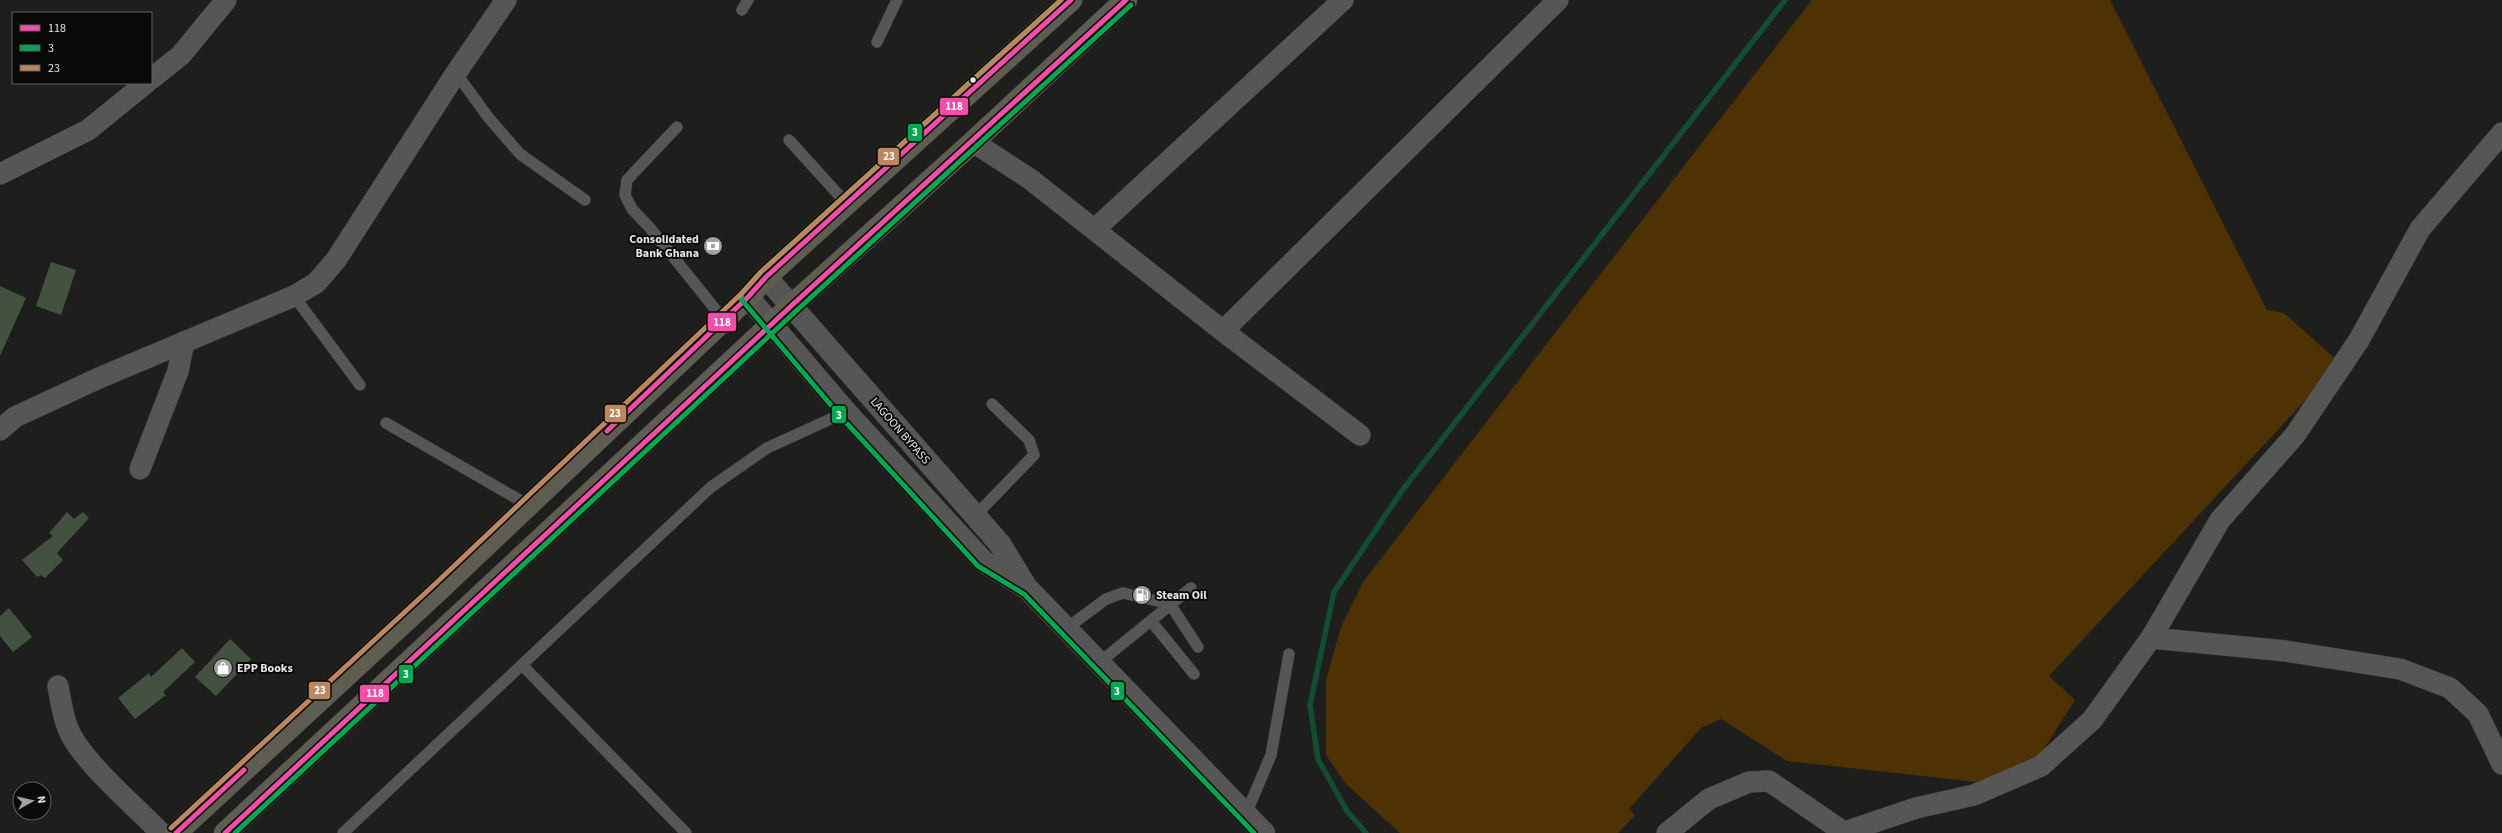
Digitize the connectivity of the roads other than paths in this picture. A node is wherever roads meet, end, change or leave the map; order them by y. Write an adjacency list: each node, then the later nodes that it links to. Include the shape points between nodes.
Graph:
1 (226, 0): 12 (street, via 181,55)
2 (506, 0): 11 (street)
3 (748, 0): 9 (lane)
4 (897, 0): 10 (lane)
5 (1126, 0): 17 (main road)
6 (1344, 0): 21 (street)
7 (1558, 0): 28 (street)
8 (1065, 1): 20 (main road)
9 (742, 10)
10 (877, 42)
11 (456, 73): 19 (lane, via 488,117 520,154); 23 (street, via 336,260 316,283)
12 (152, 78)
13 (145, 84): 18 (street, via 88,130)
14 (676, 127): 26 (lane, via 627,180 625,195 632,209)
15 (2502, 133): 44 (street, via 2420,229 2359,340 2295,434 2220,520)
16 (789, 140): 20 (lane)
17 (973, 142): 21 (street, via 1030,179); 25 (main road)
18 (0, 174)
19 (585, 200)
20 (847, 204): 22 (main road)
21 (1095, 229): 28 (street)
22 (766, 277): 24 (main road); 25 (street, LAGOON BYPASS)
23 (294, 296): 29 (street); 30 (lane)
24 (748, 297): 26 (main road); 27 (street, LAGOON BYPASS)
25 (790, 307): 27 (main road); 38 (street, LAGOON BYPASS)
26 (724, 320): 37 (main road)
27 (771, 327): 32 (street, LAGOON BYPASS); 56 (main road)
28 (1223, 331): 35 (street)
29 (184, 342): 34 (street, via 15,417); 36 (street, via 178,371)
30 (360, 385)
31 (992, 404): 38 (lane, via 1029,440 1034,455)
32 (846, 412): 40 (street, LAGOON BYPASS, via 983,561); 48 (lane, via 767,448 710,488)
33 (386, 423): 37 (lane)
34 (0, 430)
35 (1360, 435)
36 (140, 469)
37 (528, 505): 55 (main road)
38 (975, 516): 40 (street, LAGOON BYPASS, via 1000,544)
39 (1191, 588): 41 (lane)
40 (1028, 589): 43 (street, LAGOON BYPASS)
41 (1170, 604): 42 (lane); 43 (lane, via 1124,593 1106,599); 45 (lane)
42 (1151, 621): 47 (lane); 49 (lane)
43 (1067, 628): 47 (street, LAGOON BYPASS)
44 (2151, 638): 51 (street, via 2286,651 2400,669 2450,688 2478,714); 53 (street, via 2092,720 2041,766 1974,795 1916,808)
45 (1198, 648)
46 (1290, 654): 52 (lane, via 1271,755)
47 (1100, 662): 52 (street, LAGOON BYPASS)
48 (522, 665): 57 (lane); 58 (lane)
49 (1194, 674)
50 (58, 686): 54 (street, via 70,733 83,753)
51 (2502, 764)
52 (1246, 814): 59 (street, LAGOON BYPASS)
53 (1845, 832): 60 (street, via 1769,781 1749,782 1709,799)
54 (161, 833)
55 (176, 833)
56 (225, 833)
57 (343, 833)
58 (686, 833)
59 (1264, 833)
60 (1667, 833)

